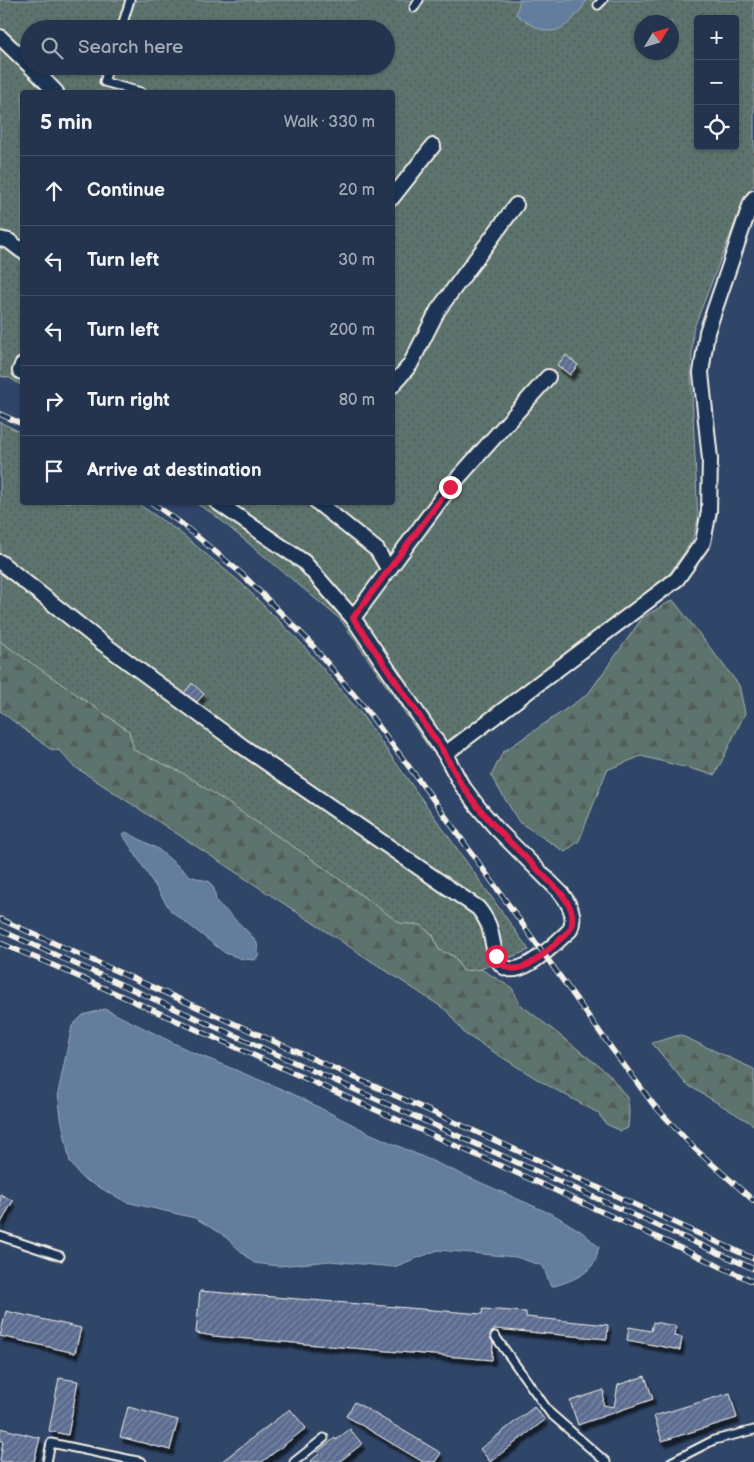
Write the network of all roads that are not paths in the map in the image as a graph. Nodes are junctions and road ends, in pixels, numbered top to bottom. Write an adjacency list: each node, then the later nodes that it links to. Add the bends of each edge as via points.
1 (130, 0): 4 (lane)
2 (419, 0): 3 (lane)
3 (414, 8)
4 (124, 20)
5 (0, 37): 6 (street)
6 (20, 57)
7 (38, 75): 9 (street)
8 (106, 75): 10 (lane, via 104,82)
9 (54, 90)
10 (134, 90)
11 (433, 146): 12 (street)
12 (395, 194)
13 (754, 198): 24 (street, via 707,332 701,373 710,459 709,511 703,542 677,579)
14 (516, 205): 18 (street, via 438,310 410,364)
15 (0, 239): 16 (street)
16 (20, 250)
17 (548, 377): 22 (street, via 450,487)
18 (395, 382)
19 (221, 505): 23 (street, via 304,562)
20 (322, 505): 22 (street, via 377,550)
21 (0, 562): 24 (street, via 101,642 242,746 478,908 491,930 501,965 509,969 528,966 570,930 573,923 570,904 478,807)
22 (389, 570): 23 (street)
23 (353, 618): 24 (street)
24 (445, 754)
25 (0, 1236): 26 (lane)
26 (60, 1256)
27 (495, 1336): 33 (lane, via 550,1413)
28 (754, 1430): 34 (lane, via 714,1440)
29 (324, 1438): 32 (lane)
30 (47, 1462): 31 (lane, via 51,1443)
31 (142, 1462)
32 (294, 1462)
33 (606, 1462)
34 (671, 1462)

